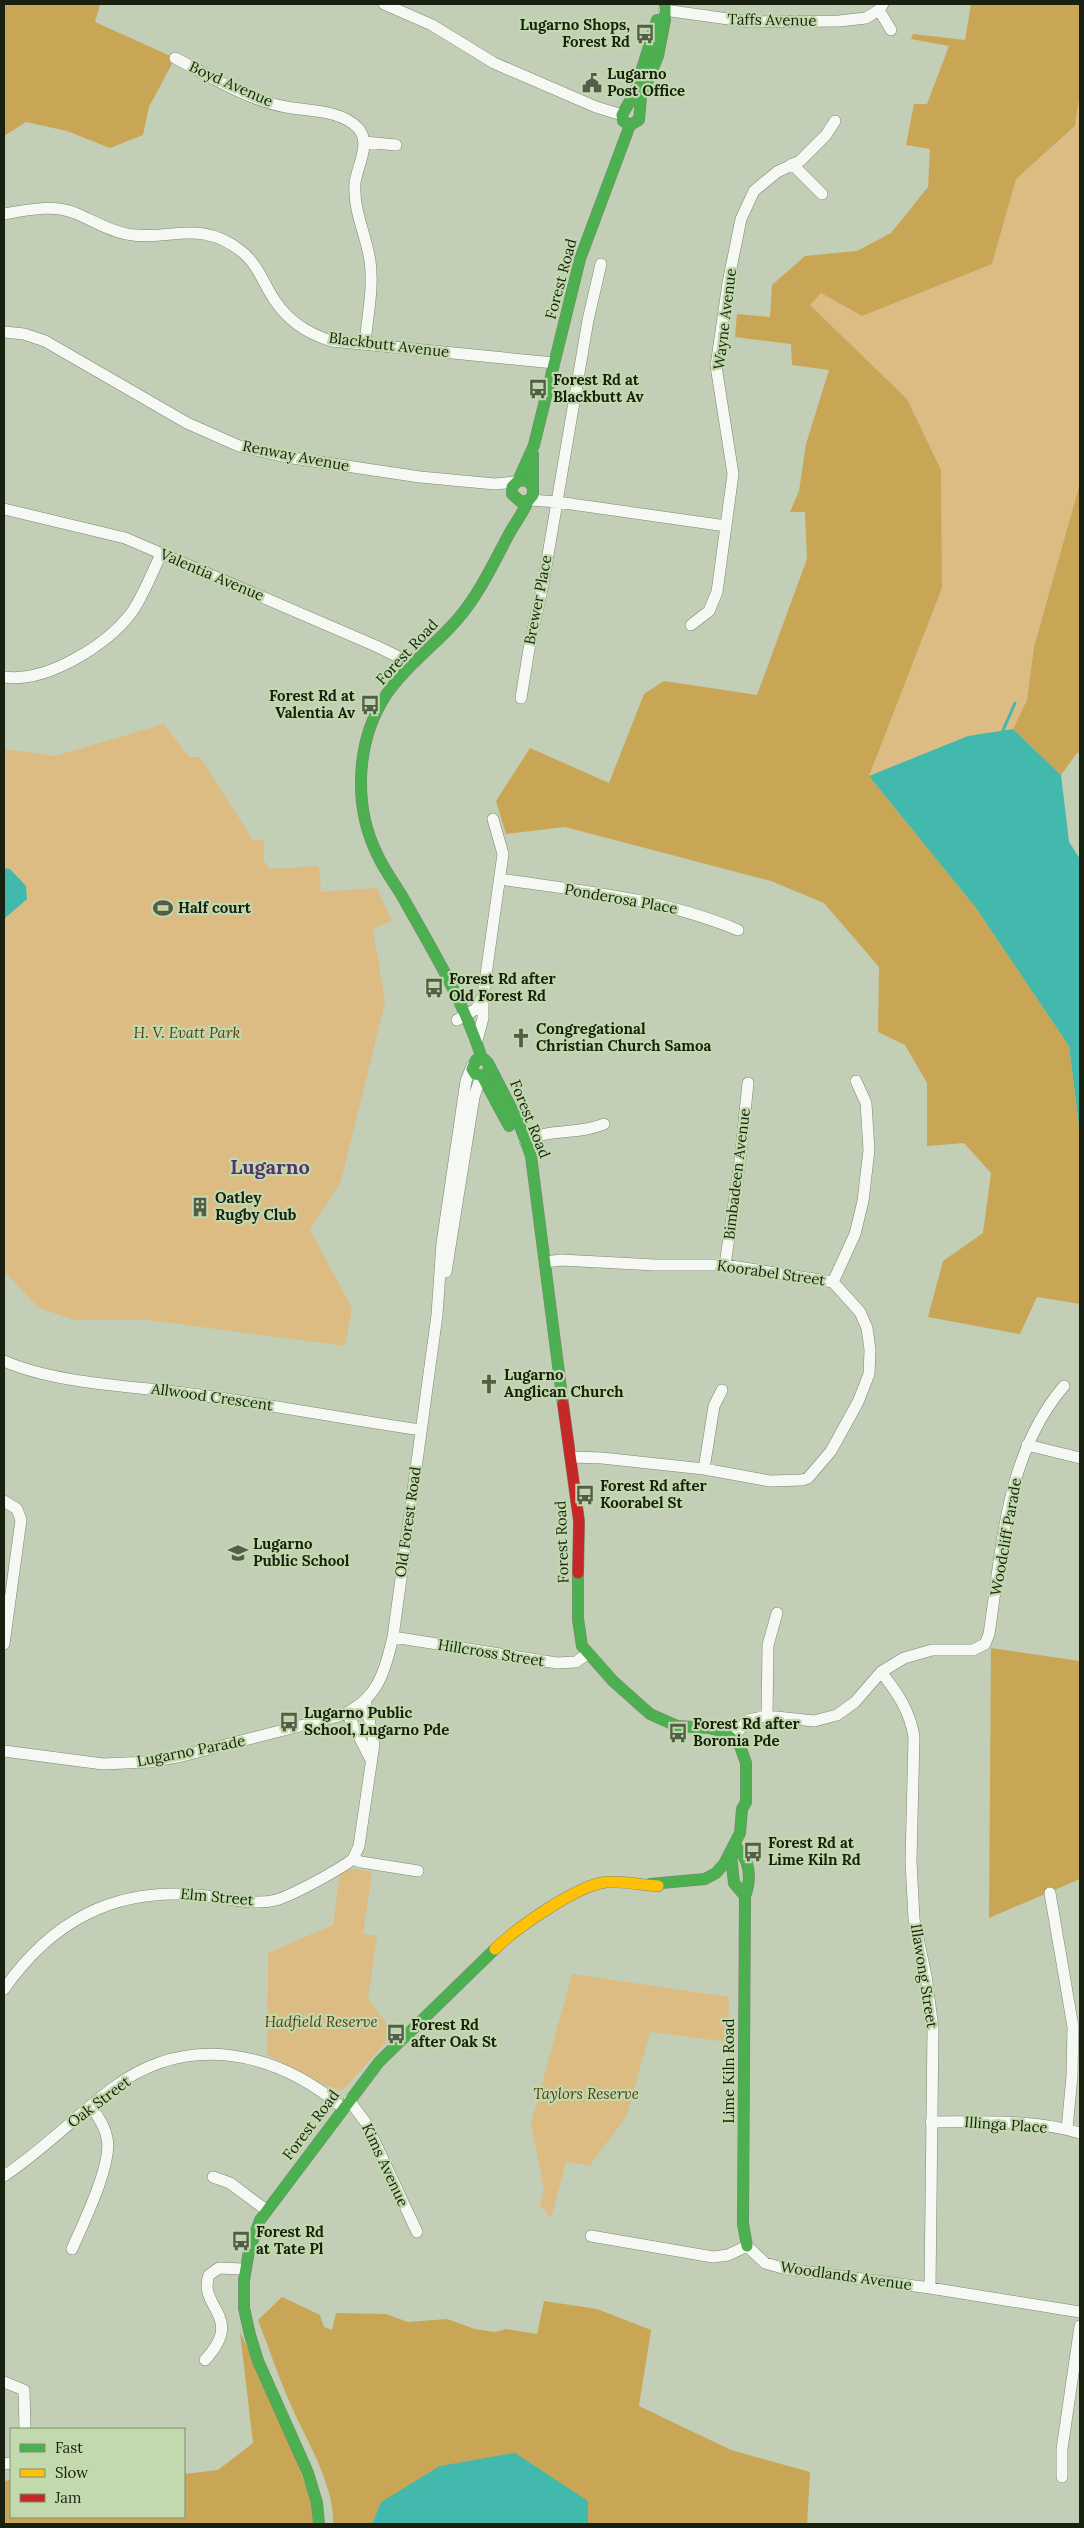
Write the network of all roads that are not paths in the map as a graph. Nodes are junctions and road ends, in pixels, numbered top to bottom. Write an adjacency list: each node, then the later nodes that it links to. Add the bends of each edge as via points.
1 (384, 4): 6 (street, via 432,25 494,63 596,107)
2 (664, 7): 3 (street, Taffs Avenue, via 756,23 866,18); 6 (street, via 655,24 635,92); 7 (street, via 660,47 642,93)
3 (881, 7): 4 (street, Taffs Avenue)
4 (891, 30)
5 (175, 58): 10 (street, Boyd Avenue, via 262,100 346,120 359,129)
6 (625, 112): 7 (street, via 636,110); 9 (street, via 625,123)
7 (640, 117): 9 (street)
8 (834, 121): 12 (street, Wayne Avenue, via 814,148)
9 (630, 125): 18 (street, Forest Road, via 580,259)
10 (364, 142): 11 (street); 17 (street, via 355,189 358,216 371,264)
11 (396, 145)
12 (792, 164): 13 (street); 26 (street, Wayne Avenue, via 754,191 741,219 728,283 716,366 733,474)
13 (822, 194)
14 (4, 214): 17 (street, Blackbutt Avenue, via 56,208 126,234 145,236 184,232 214,238 234,246 248,258 283,312 300,327 332,341)
15 (601, 264): 24 (street, via 588,320)
16 (4, 332): 21 (street, Renway Avenue, via 45,341 187,423 239,446 321,463)
17 (365, 344): 18 (street, Blackbutt Avenue)
18 (554, 363): 19 (street, Forest Road)
19 (534, 445): 20 (street, Forest Road); 22 (street, Forest Road)
20 (517, 482): 21 (street, Renway Avenue); 22 (street, via 527,480); 23 (street, via 512,487)
21 (495, 484): 23 (street, Renway Avenue)
22 (531, 494): 23 (street, via 520,502); 24 (street); 27 (street, Forest Road)
23 (513, 496): 27 (street, Forest Road)
24 (557, 502): 26 (street); 32 (street, Brewer Place)
25 (4, 509): 28 (street, Valentia Avenue, via 114,534)
26 (726, 526): 29 (street, Wayne Avenue, via 717,592 708,611)
27 (509, 534): 30 (street, Forest Road, via 474,599)
28 (161, 554): 30 (street, Valentia Avenue); 31 (street, via 132,611 82,655 53,669 17,678)
29 (691, 625)
30 (413, 664): 37 (street, Forest Road, via 387,694 367,734 360,766 360,794 365,820 394,887 397,904)
31 (4, 677)
32 (521, 698)
33 (493, 819): 34 (street, via 503,854)
34 (500, 879): 35 (street, Ponderosa Place, via 653,902 702,915); 36 (street)
35 (738, 930)
36 (483, 996): 37 (street, via 479,1006); 38 (street)
37 (461, 1017): 38 (street, Forest Road); 39 (street, Forest Road, via 464,1034)
38 (477, 1040): 39 (street, Forest Road)
39 (479, 1064): 40 (street, via 488,1073); 46 (street, Forest Road); 51 (street, Old Forest Road, via 467,1077 442,1243)
40 (482, 1076): 43 (street, Forest Road); 44 (street, Old Forest Road)
41 (856, 1081): 50 (street, via 866,1103 869,1150 855,1234)
42 (748, 1083): 49 (street, Bimbadeen Avenue)
43 (493, 1096): 44 (street, via 482,1097); 47 (street, Forest Road)
44 (473, 1103): 51 (street, Old Forest Road, via 452,1244)
45 (604, 1124): 46 (street, via 585,1131 542,1134)
46 (525, 1141): 47 (street, Forest Road, via 534,1168)
47 (534, 1187): 48 (street, Forest Road)
48 (545, 1262): 49 (street, Koorabel Street); 57 (street, Forest Road)
49 (725, 1264): 50 (street, Koorabel Street)
50 (833, 1282): 59 (street, Koorabel Street, via 860,1312 867,1328 869,1374 858,1402 824,1461 802,1480 770,1481)
51 (437, 1316): 55 (street, Old Forest Road)
52 (4, 1361): 55 (street, Allwood Crescent, via 58,1377 268,1404)
53 (1064, 1386): 56 (street, Woodcliff Parade, via 1044,1411)
54 (722, 1390): 59 (street, via 714,1406)
55 (421, 1430): 62 (street, Old Forest Road)
56 (1027, 1445): 58 (street); 65 (street, Woodcliff Parade, via 1011,1494 988,1640 973,1650 948,1649 914,1654)
57 (571, 1457): 59 (street, Koorabel Street); 64 (street, Forest Road, via 580,1530 578,1628)
58 (1080, 1458)
59 (704, 1469)
60 (4, 1501): 63 (street, via 20,1506 21,1520)
61 (777, 1613): 68 (street, via 768,1645)
62 (392, 1637): 64 (street, Hillcross Street, via 562,1664 576,1662); 66 (street, Old Forest Road, via 382,1676)
63 (4, 1638)
64 (587, 1654): 69 (street, Forest Road, via 656,1718 677,1726 720,1730)
65 (881, 1672): 68 (street, via 855,1702 837,1715 814,1721); 82 (street, Illawong Street, via 901,1700 914,1737 911,1861 914,1919 933,2028)
66 (365, 1700): 67 (street, Old Forest Road); 71 (street, via 374,1744)
67 (346, 1713): 70 (street, Lugarno Parade, via 149,1762 103,1764); 71 (street)
68 (767, 1716): 69 (street, via 748,1720)
69 (733, 1737): 72 (street, Forest Road, via 745,1757 746,1802 750,1809 750,1819)
70 (4, 1751)
71 (371, 1760): 73 (street, via 359,1846)
72 (736, 1851): 74 (street, Forest Road); 76 (street, Forest Road, via 720,1870 705,1879); 78 (street, Lime Kiln Road, via 748,1873 749,1888)
73 (353, 1859): 75 (street); 79 (street, Elm Street, via 277,1900 172,1893 114,1902 77,1918 56,1932 28,1958)
74 (732, 1870): 76 (street, Forest Road, via 707,1888 668,1889); 78 (street, via 735,1887)
75 (418, 1871)
76 (650, 1884): 80 (street, Forest Road, via 608,1882 591,1885 513,1931 385,2055)
77 (1050, 1893): 83 (street, via 1073,2028)
78 (745, 1896): 90 (street, Lime Kiln Road, via 743,2224)
79 (4, 1989)
80 (346, 2104): 81 (street, Oak Street, via 280,2067 242,2056 214,2054 179,2058 144,2070); 87 (street, Forest Road); 88 (street, Kims Avenue, via 366,2123)
81 (91, 2107): 85 (street, Oak Street); 91 (street, via 104,2127 109,2148)
82 (932, 2122): 83 (street, Illinga Place, via 1002,2122); 93 (street, Illawong Street)
83 (1067, 2129): 84 (street, Illinga Place)
84 (1080, 2133)
85 (4, 2176)
86 (213, 2177): 87 (street, via 230,2183)
87 (266, 2210): 92 (street, Forest Road, via 251,2240)
88 (417, 2232)
89 (592, 2236): 90 (street, via 713,2257)
90 (747, 2246): 93 (street, Woodlands Avenue, via 760,2260 778,2268)
91 (72, 2249)
92 (243, 2270): 96 (street, via 219,2268 209,2275 208,2289 221,2319 222,2334 216,2348); 100 (street, Forest Road, via 242,2301 249,2334 308,2472)
93 (930, 2288): 94 (street, Woodlands Avenue)
94 (1080, 2312)
95 (1080, 2326): 99 (street, via 1062,2449)
96 (205, 2360)
97 (4, 2382): 98 (street, via 24,2390)
98 (25, 2428)
99 (1062, 2477)
100 (319, 2524)

